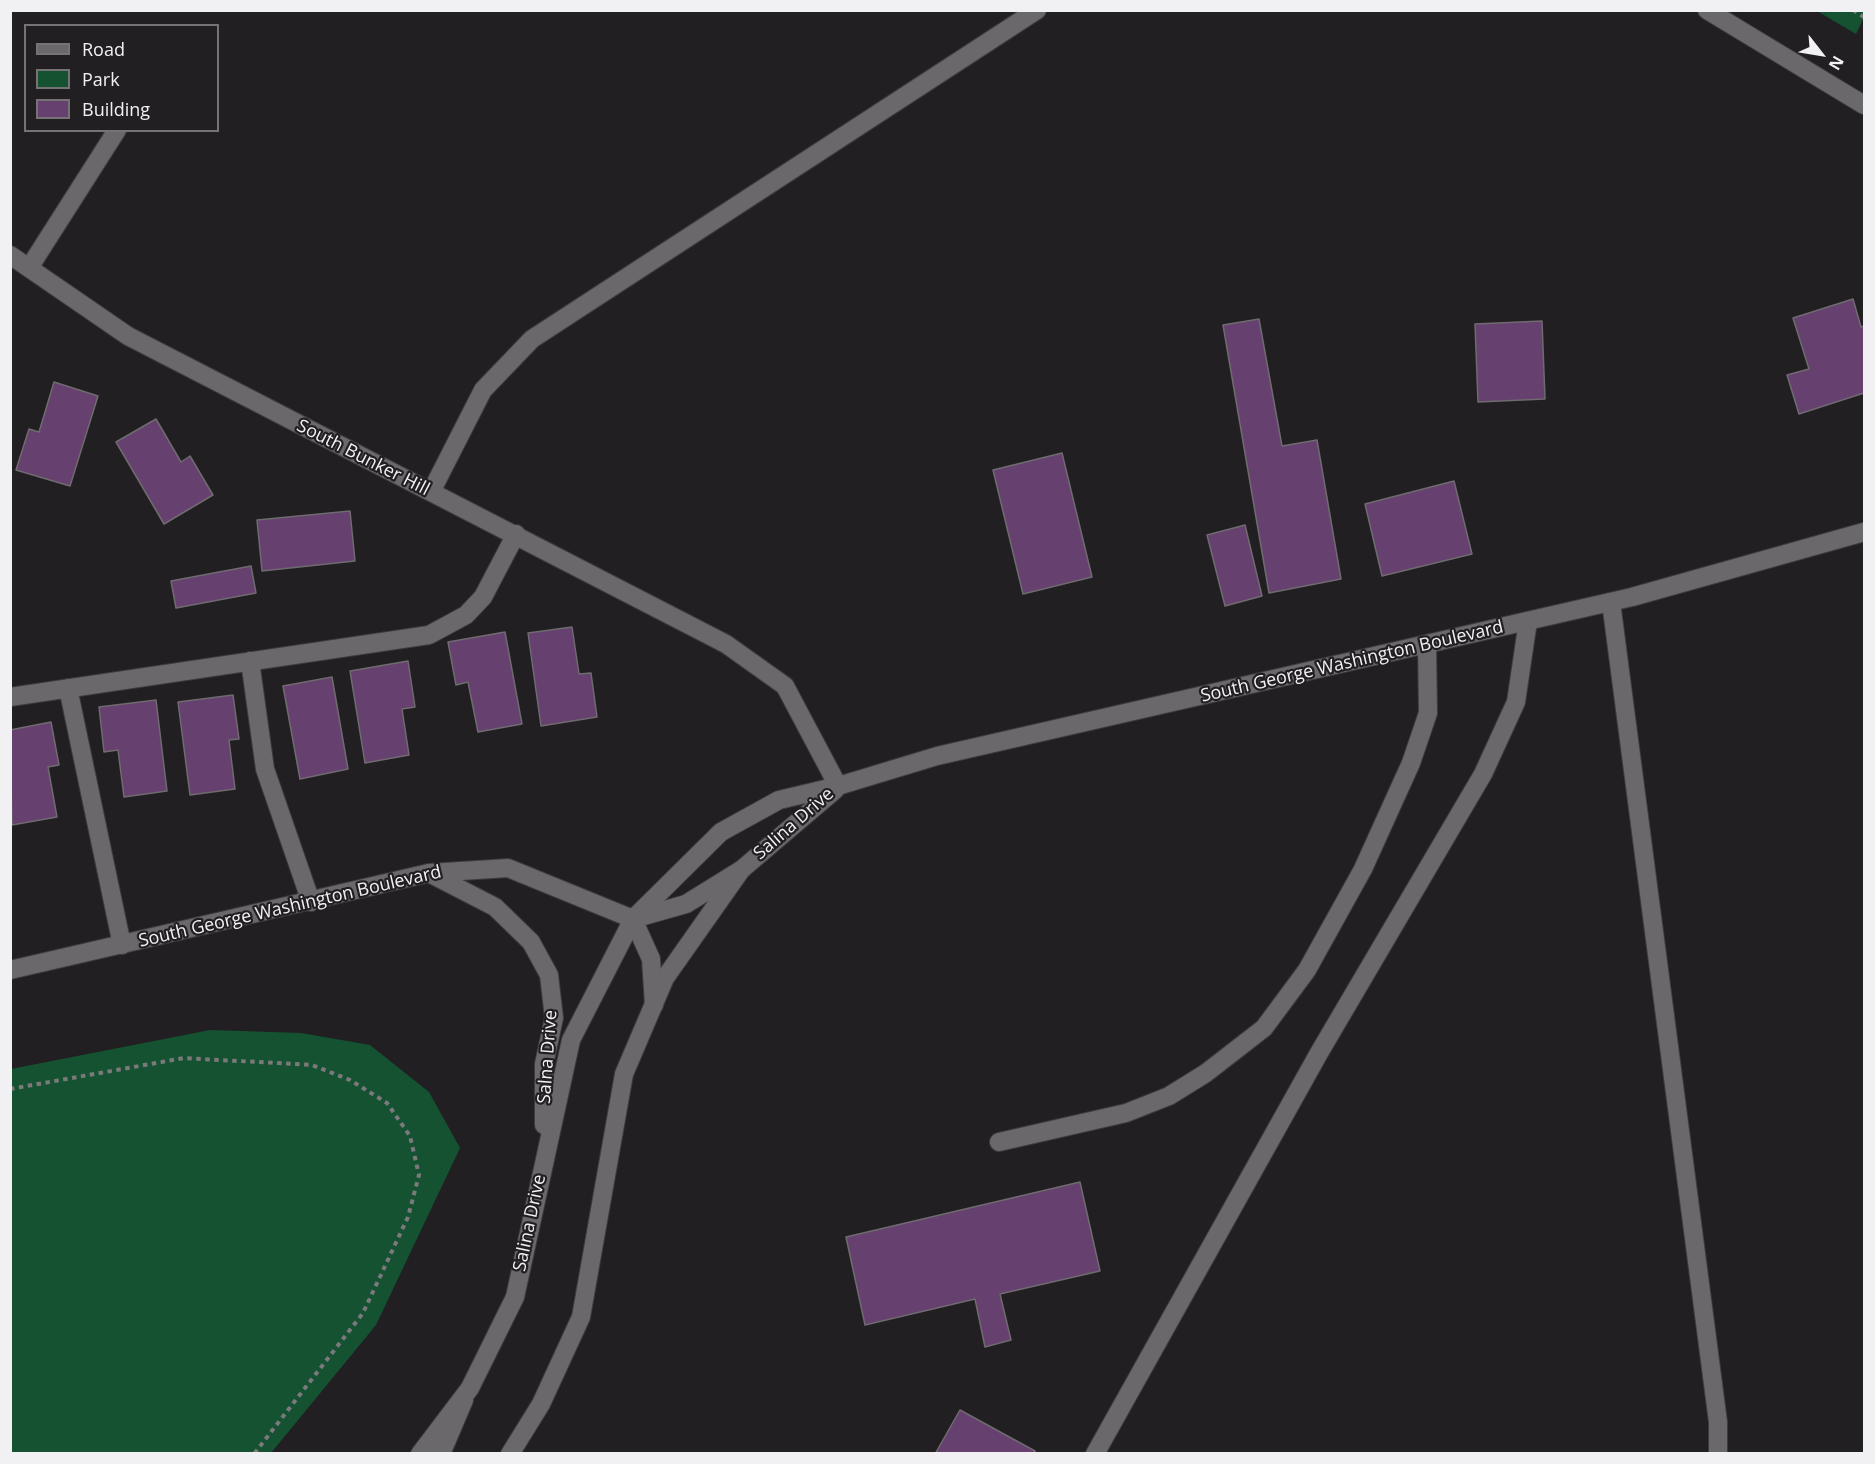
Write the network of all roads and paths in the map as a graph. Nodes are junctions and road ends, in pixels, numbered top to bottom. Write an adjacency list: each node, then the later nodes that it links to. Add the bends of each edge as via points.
1 (1037, 10): 9 (street, via 531,339 483,390)
2 (1707, 10): 5 (street)
3 (1853, 10): 4 (path)
4 (1864, 17)
5 (1864, 105)
6 (116, 132): 8 (street)
7 (10, 255): 8 (street, South Bunker Hill)
8 (29, 268): 9 (street, South Bunker Hill, via 128,336)
9 (431, 492): 11 (street, South Bunker Hill)
10 (1864, 532): 12 (street, South George Washington Boulevard)
11 (516, 534): 15 (street, via 483,597 466,615 429,635); 18 (street, South Bunker Hill, via 726,644 785,686)
12 (1611, 602): 13 (street, South George Washington Boulevard); 35 (street, via 1718,1422)
13 (1528, 621): 14 (street, South George Washington Boulevard); 34 (street, via 1516,702 1483,774 1319,1053)
14 (1427, 644): 18 (street, South George Washington Boulevard, via 937,756); 27 (street, via 1428,713 1411,763 1363,869 1312,960 1264,1028 1169,1096 1126,1113)
15 (250, 661): 16 (street); 21 (street, via 266,770)
16 (68, 688): 17 (street); 23 (street)
17 (10, 697)
18 (838, 786): 19 (street, Salina Drive); 22 (street, Salina Drive, via 779,800 721,832)
19 (741, 870): 22 (street, via 686,904); 25 (street, Salina Drive, via 665,978)
20 (429, 873): 21 (street, South George Washington Boulevard); 22 (street, South George Washington Boulevard, via 508,868); 28 (street, Salna Drive, via 495,907 531,942 549,975 554,1018 544,1064)
21 (311, 902): 23 (street, South George Washington Boulevard)
22 (633, 919): 25 (street, via 651,959); 28 (street, Salina Drive, via 571,1040)
23 (122, 945): 24 (street, South George Washington Boulevard)
24 (10, 970)
25 (654, 1005): 33 (street, Salina Drive, via 624,1074 581,1317 541,1404)
26 (10, 1089): 30 (path, via 184,1058 312,1065 350,1080 387,1103 410,1136 419,1175 408,1217 363,1313)
27 (999, 1142)
28 (544, 1157): 29 (street, Salina Drive, via 514,1297)
29 (470, 1388): 31 (street, Salina Drive); 32 (street)
30 (254, 1454)
31 (420, 1454)
32 (441, 1454)
33 (510, 1454)
34 (1095, 1454)
35 (1718, 1454)

